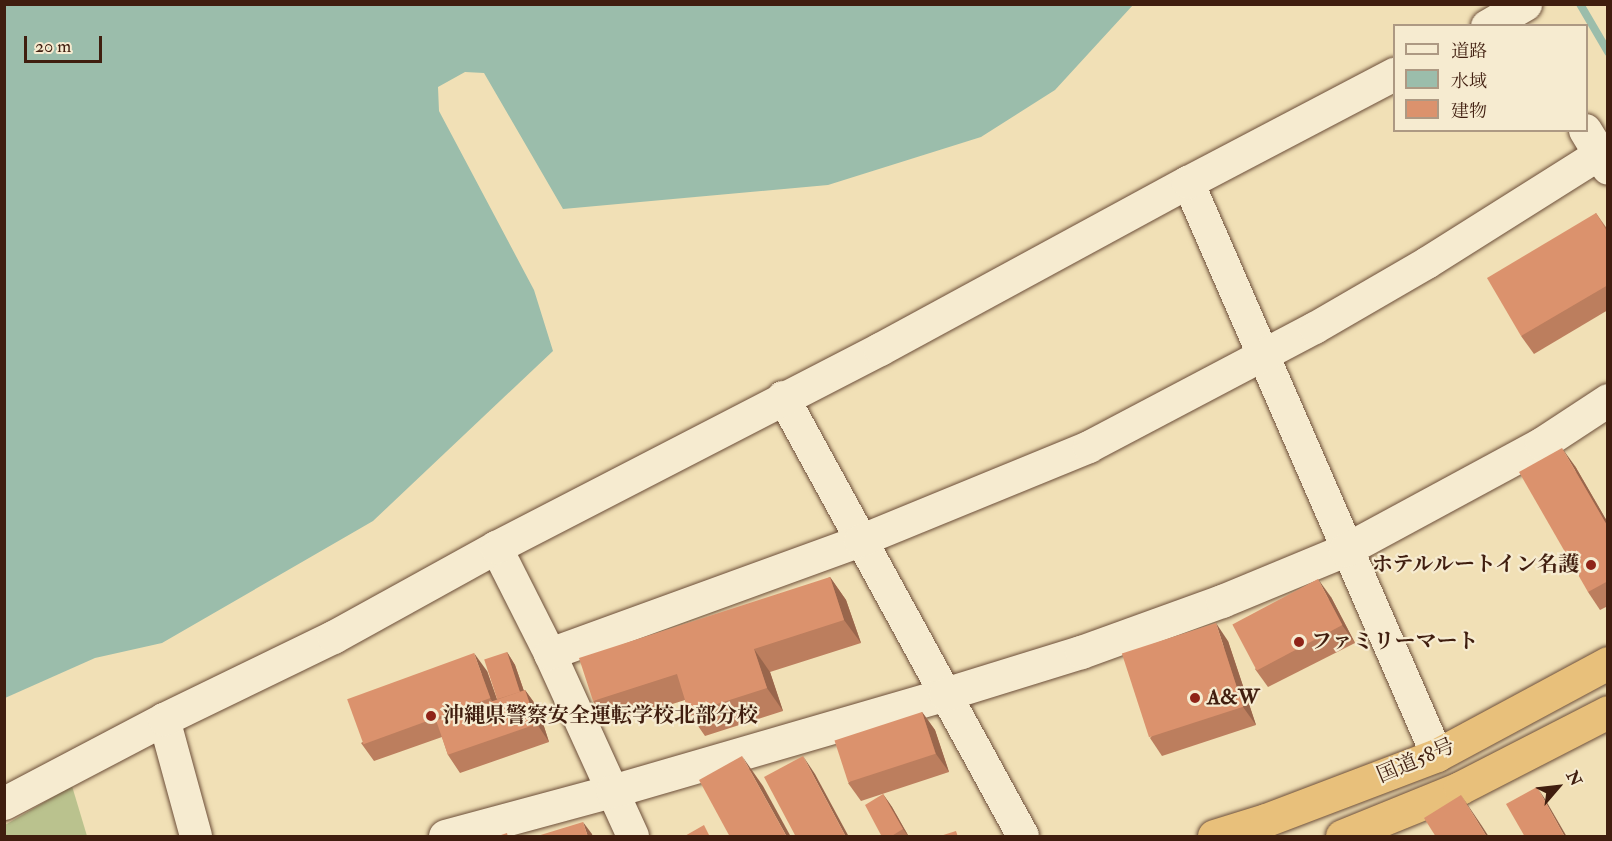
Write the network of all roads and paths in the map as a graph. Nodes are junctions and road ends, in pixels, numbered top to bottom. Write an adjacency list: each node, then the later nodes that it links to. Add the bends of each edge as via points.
1 (1393, 75): 3 (street)
2 (1597, 151): 4 (street, via 1427,263)
3 (1188, 182): 4 (street); 5 (street, via 880,350)
4 (1265, 357): 7 (street, via 1089,447); 9 (street)
5 (783, 397): 7 (street); 8 (street)
6 (1608, 400): 9 (street, via 1541,444)
7 (860, 541): 10 (street); 12 (street)
8 (496, 547): 10 (street); 14 (street, via 333,637)
9 (1346, 550): 12 (street, via 1081,652); 15 (street)
10 (550, 654): 17 (street)
11 (1608, 663): 15 (highway, 国道58号)
12 (945, 694): 17 (street); 22 (street)
13 (1608, 712): 16 (highway, 国道58号)
14 (164, 719): 18 (street); 19 (street)
15 (1437, 755): 23 (highway, 国道58号)
16 (1460, 788): 24 (highway, 国道58号); 25 (highway, via 1418,822)
17 (612, 791): 20 (street); 21 (street)
18 (4, 803)
19 (196, 837)
20 (445, 837)
21 (633, 837)
22 (1023, 837)
23 (1214, 837)
24 (1342, 837)
25 (1389, 837)

